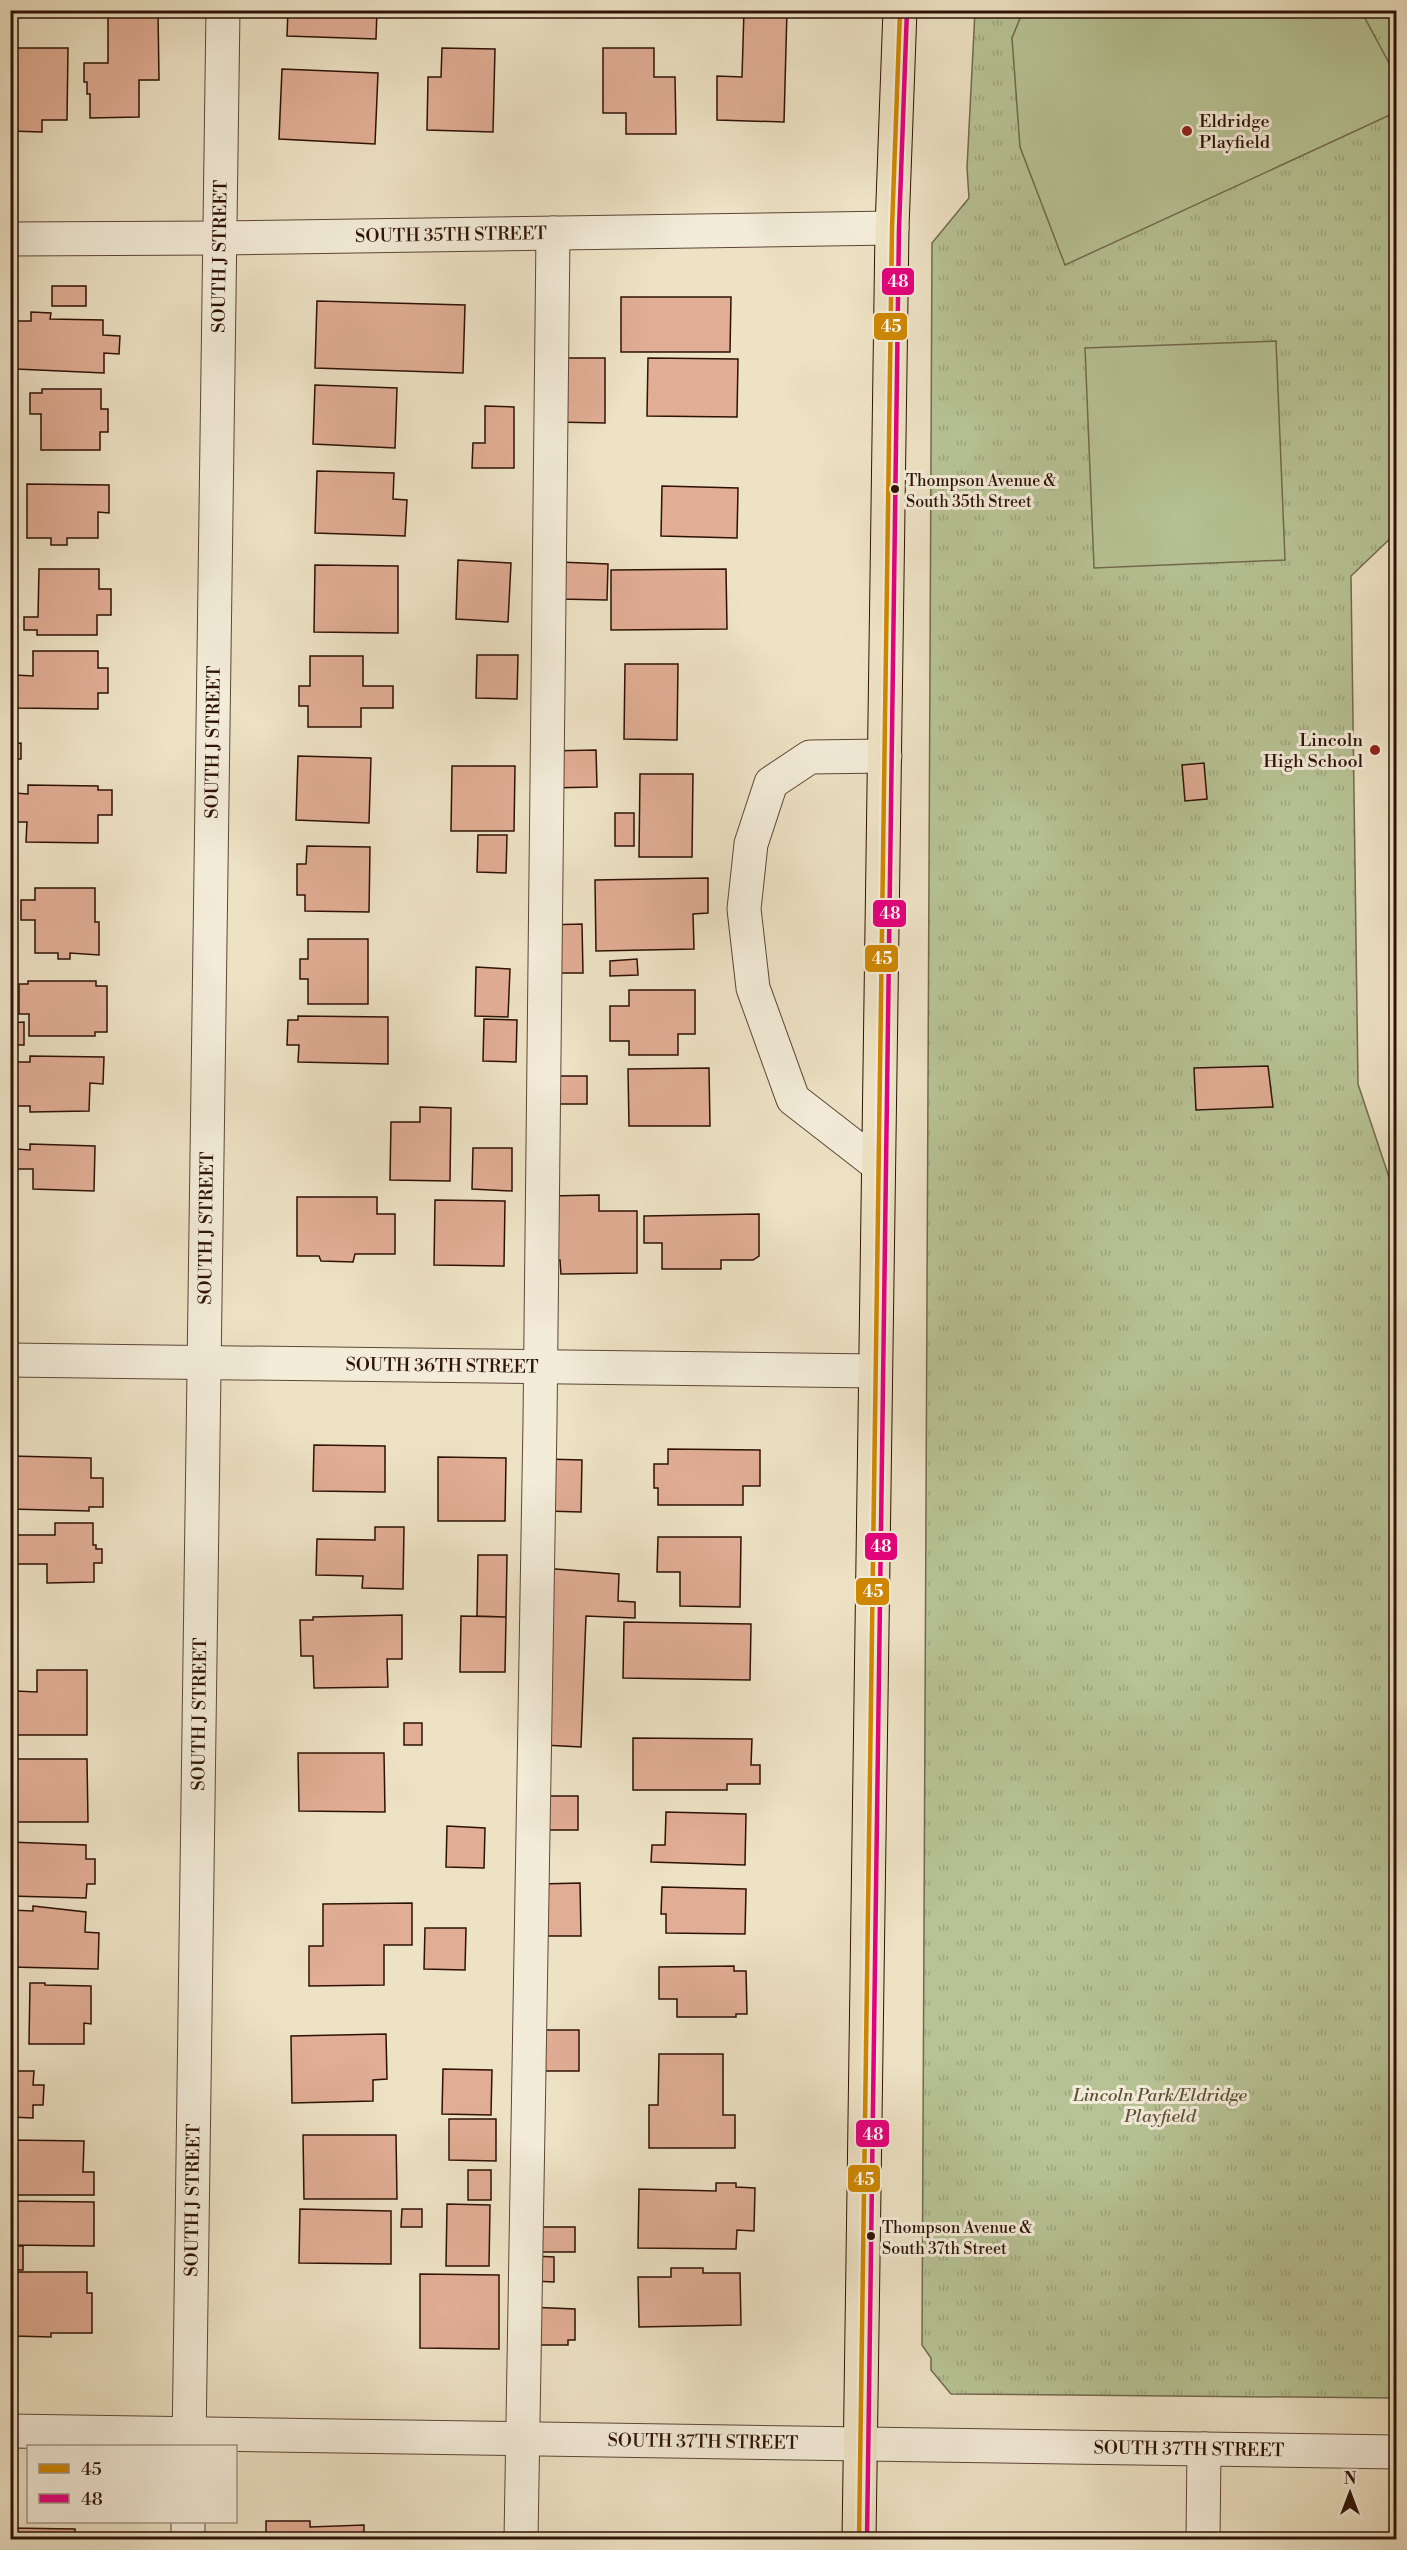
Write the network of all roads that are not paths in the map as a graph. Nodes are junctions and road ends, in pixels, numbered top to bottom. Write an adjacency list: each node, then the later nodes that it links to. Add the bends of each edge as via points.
1 (223, 10): 5 (street, SOUTH J STREET)
2 (900, 10): 3 (main road)
3 (892, 228): 4 (street, SOUTH 35TH STREET); 7 (main road)
4 (553, 233): 5 (street, SOUTH 35TH STREET); 11 (street)
5 (219, 238): 6 (street, SOUTH 35TH STREET); 10 (street, SOUTH J STREET)
6 (10, 239)
7 (885, 756): 8 (main road); 8 (street, via 810,756 771,783 751,844 744,909 753,988 793,1099)
8 (878, 1166): 12 (main road)
9 (10, 1360): 10 (street, SOUTH 36TH STREET)
10 (205, 1362): 11 (street, SOUTH 36TH STREET); 15 (street, SOUTH J STREET)
11 (540, 1367): 12 (street, SOUTH 36TH STREET); 14 (street)
12 (875, 1371): 16 (main road)
13 (10, 2431): 15 (street, SOUTH 37TH STREET)
14 (522, 2439): 15 (street, SOUTH 37TH STREET); 16 (street, SOUTH 37TH STREET); 21 (street)
15 (189, 2440)
16 (861, 2444): 17 (street, SOUTH 37TH STREET); 22 (main road)
17 (1204, 2449): 18 (street, SOUTH 37TH STREET); 23 (street)
18 (1396, 2452)
19 (188, 2523): 20 (street)
20 (188, 2540)
21 (521, 2540)
22 (859, 2540)
23 (1203, 2540)

